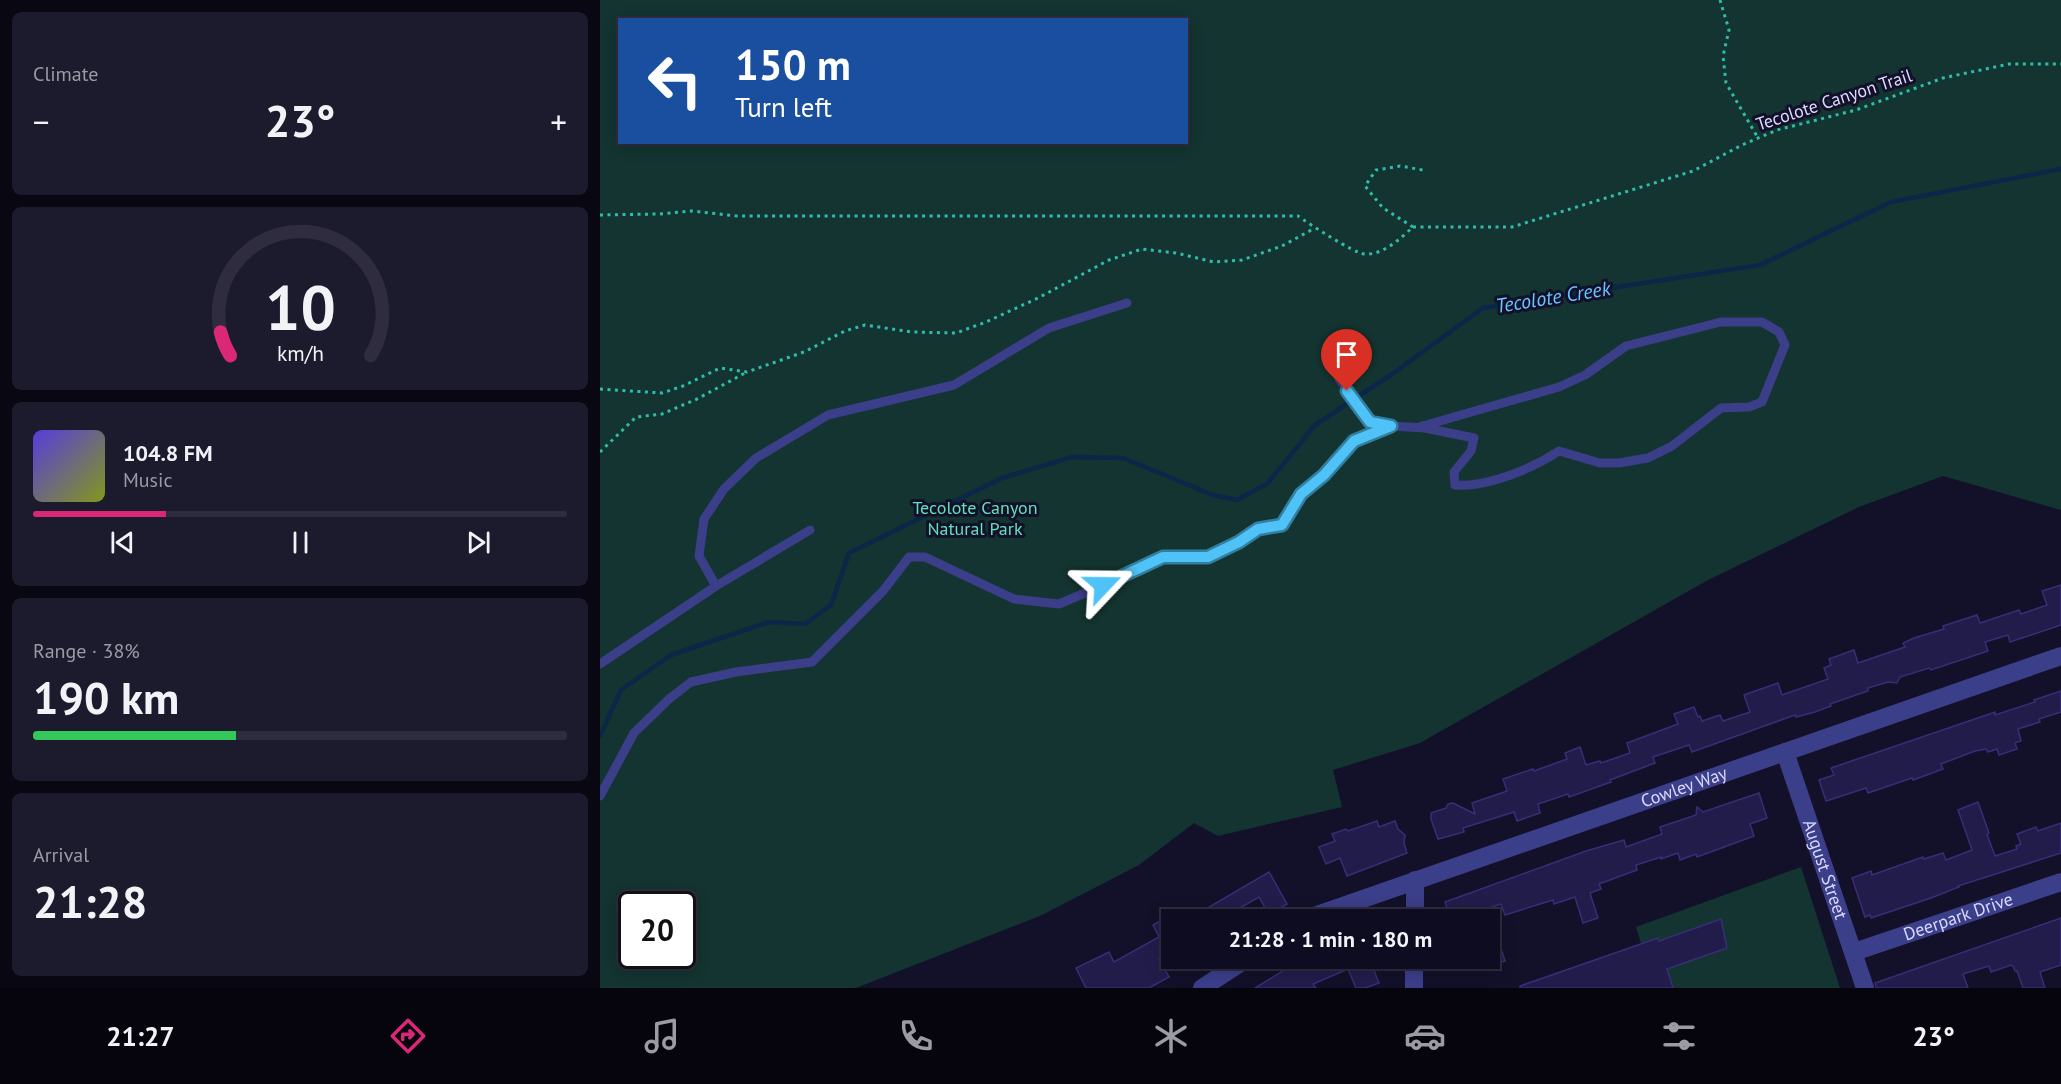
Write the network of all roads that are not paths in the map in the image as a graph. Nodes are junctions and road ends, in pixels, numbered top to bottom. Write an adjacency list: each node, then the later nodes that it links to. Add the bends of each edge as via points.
1 (1127, 303): 6 (lane, via 1048,328 954,385 828,415 756,458 724,489 704,519 699,556)
2 (1339, 379): 3 (lane, via 1370,422)
3 (1391, 426): 4 (lane); 10 (lane, via 1354,441 1301,494 1282,525 1258,529 1208,557 1163,557 1059,604 1014,599 925,557 909,557 884,591 812,662 691,682 669,699 634,733)
4 (1419, 427): 4 (lane, via 1474,438 1470,451 1454,472 1455,485 1494,480 1539,464 1559,451 1600,463 1648,459 1672,446 1721,408 1749,407 1762,402 1785,345 1779,332 1762,322 1721,322 1626,346 1586,375 1559,387)
5 (810, 530): 6 (lane)
6 (716, 586): 8 (lane)
7 (2061, 656): 9 (street, Cowley Way)
8 (600, 664)
9 (1785, 752): 11 (street, Cowley Way); 15 (street, August Street)
10 (600, 796)
11 (1414, 880): 13 (street, Cowley Way); 14 (street)
12 (2061, 882): 15 (street, Deerpark Drive)
13 (1331, 909)
14 (1415, 909)
15 (1854, 952): 20 (street, August Street)
16 (1231, 969): 18 (street)
17 (1414, 969): 19 (street)
18 (1202, 988)
19 (1414, 988)
20 (1865, 988)

